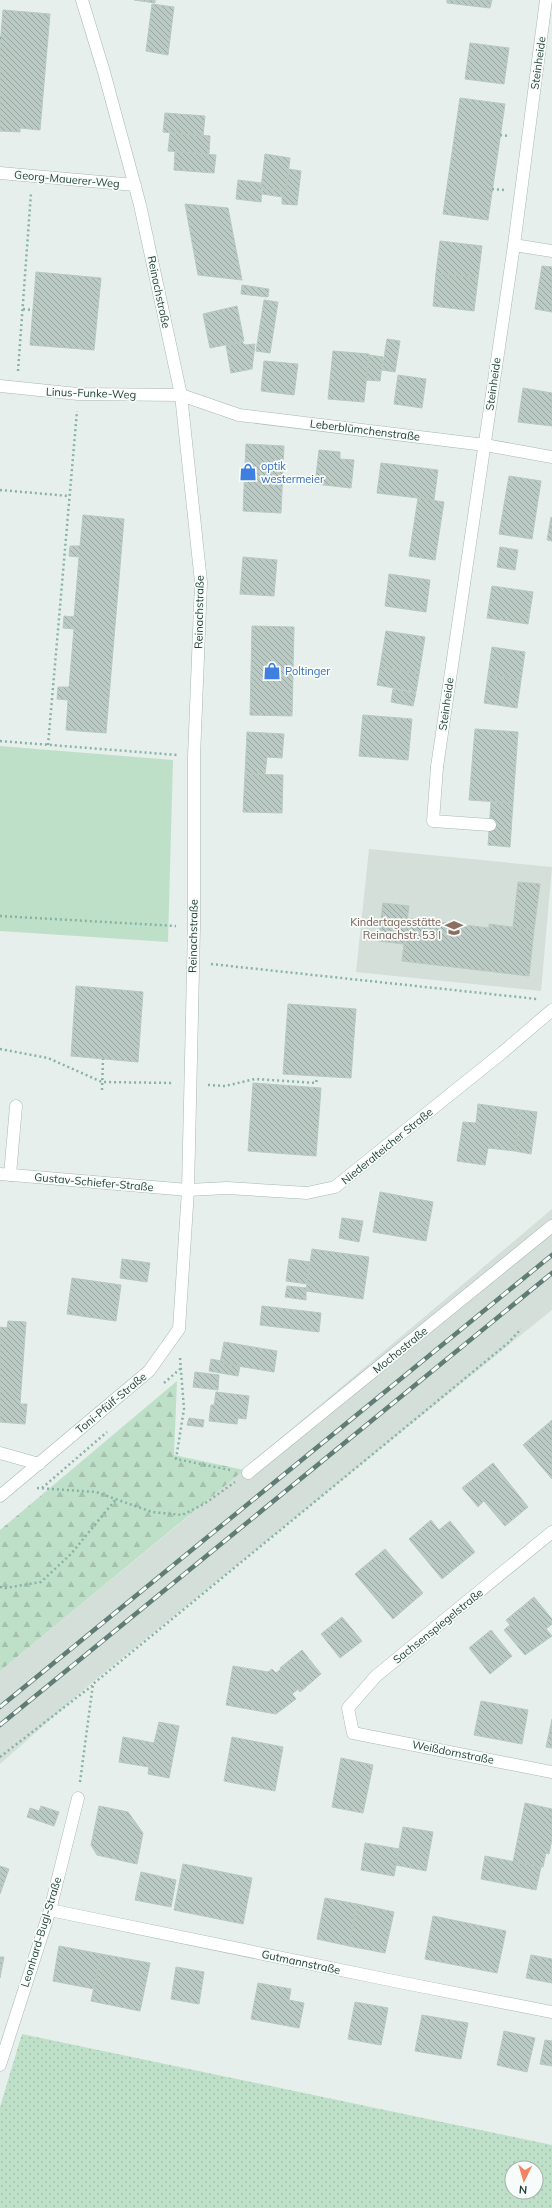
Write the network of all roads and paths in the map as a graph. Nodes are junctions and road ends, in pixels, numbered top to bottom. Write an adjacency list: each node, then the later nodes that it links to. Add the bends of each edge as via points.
1 (82, 0): 5 (street, Reinachstraße)
2 (546, 0): 6 (street, Steinheide)
3 (0, 173): 4 (street, Georg-Mauerer-Weg)
4 (32, 176): 5 (street, Georg-Mauerer-Weg); 8 (path)
5 (135, 185): 13 (street, Reinachstraße)
6 (514, 245): 7 (street); 14 (street, Steinheide)
7 (552, 251)
8 (23, 309): 9 (path); 11 (path)
9 (33, 310)
10 (0, 386): 11 (street, Linus-Funke-Weg)
11 (17, 388): 12 (street, Linus-Funke-Weg)
12 (78, 394): 13 (street, Linus-Funke-Weg); 17 (path)
13 (181, 395): 14 (street, Leberblümchenstraße, via 239,415); 20 (street, Reinachstraße, via 201,582)
14 (485, 445): 15 (street, Leberblümchenstraße); 21 (street, Steinheide, via 437,766 433,821)
15 (552, 457)
16 (0, 490): 17 (path)
17 (69, 496): 19 (path)
18 (0, 741): 19 (path)
19 (48, 745): 20 (path)
20 (194, 757): 23 (street, Reinachstraße)
21 (490, 825)
22 (0, 916): 23 (path)
23 (194, 927): 24 (street, Reinachstraße)
24 (193, 962): 25 (path); 31 (street, Reinachstraße)
25 (538, 999)
26 (552, 1010): 35 (street, Niederalteicher Straße, via 335,1187 307,1193 227,1188)
27 (0, 1050): 30 (path, via 48,1058)
28 (103, 1059): 30 (path)
29 (317, 1078): 31 (path, via 316,1083 254,1079 225,1086)
30 (102, 1082): 31 (path); 32 (path)
31 (192, 1084): 35 (street, Reinachstraße)
32 (102, 1090)
33 (16, 1106): 34 (street)
34 (5, 1175): 35 (street, Gustav-Schiefer-Straße)
35 (188, 1190): 37 (street)
36 (552, 1226): 41 (street, Mochostraße)
37 (179, 1329): 40 (street, Toni-Pfülf-Straße, via 149,1370); 41 (path, via 184,1409 176,1460)
38 (522, 1329): 46 (path)
39 (0, 1453): 40 (street)
40 (39, 1464): 42 (street, Toni-Pfülf-Straße)
41 (248, 1473): 43 (path, via 204,1504 182,1515 152,1512)
42 (6, 1490): 43 (path, via 42,1488 96,1492)
43 (116, 1499): 45 (path, via 71,1554 41,1582)
44 (552, 1532): 47 (street, Sachsenspiegelstraße, via 376,1676 348,1708)
45 (0, 1587)
46 (93, 1684): 48 (path); 50 (path)
47 (353, 1733): 49 (street, Weißdornstraße)
48 (0, 1757)
49 (552, 1772)
50 (78, 1798): 51 (street, Leonhard-Bugl-Straße)
51 (50, 1910): 52 (street, Gutmannstraße); 53 (street, Leonhard-Bugl-Straße)
52 (552, 2012)
53 (0, 2065)

